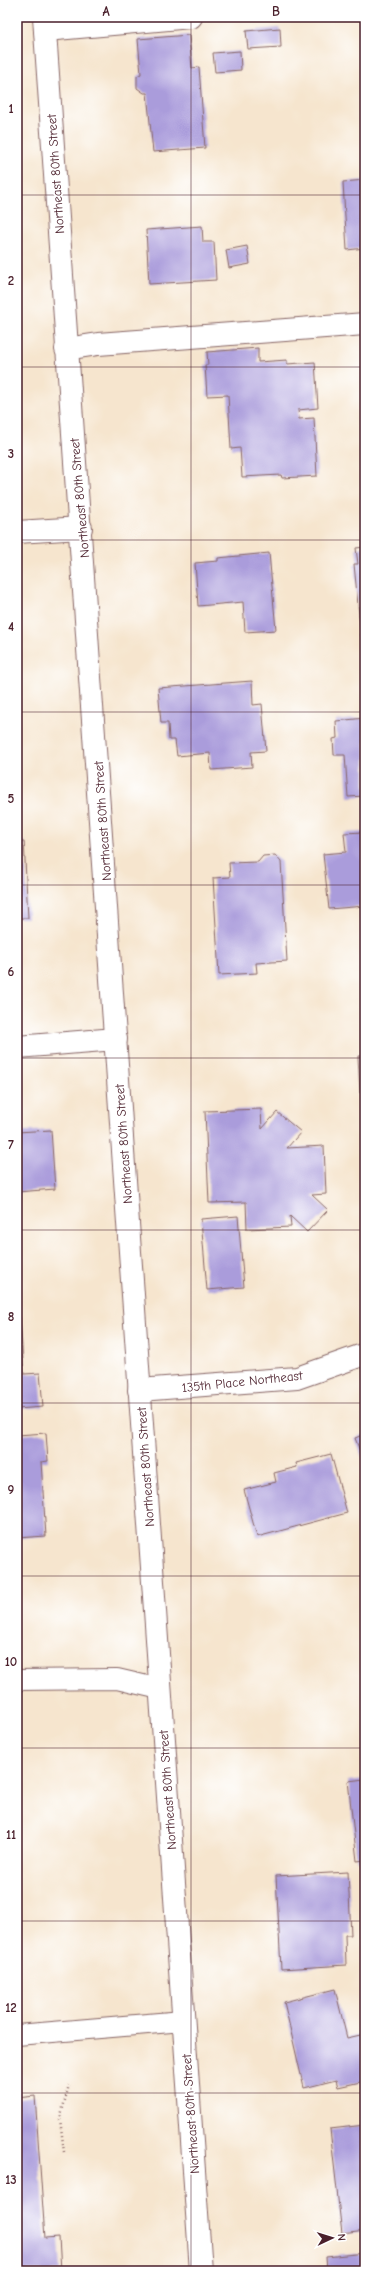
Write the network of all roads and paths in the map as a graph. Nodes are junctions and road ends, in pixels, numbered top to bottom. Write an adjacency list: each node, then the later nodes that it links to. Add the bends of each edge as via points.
1 (191, 17): 2 (street)
2 (45, 23): 4 (street, Northeast 80th Street)
3 (365, 324): 4 (street, via 98,344)
4 (66, 349): 5 (street, Northeast 80th Street)
5 (81, 528): 6 (street); 7 (street, Northeast 80th Street)
6 (17, 532)
7 (116, 1039): 8 (street); 10 (street, Northeast 80th Street)
8 (17, 1047)
9 (365, 1354): 10 (street, 135th Place Northeast, via 297,1378)
10 (139, 1390): 12 (street, Northeast 80th Street)
11 (17, 1680): 12 (lane, via 116,1679)
12 (160, 1689): 13 (street, Northeast 80th Street)
13 (183, 2020): 14 (lane); 17 (street, Northeast 80th Street)
14 (17, 2035)
15 (69, 2085): 16 (path, via 60,2118)
16 (64, 2152)
17 (201, 2271)

